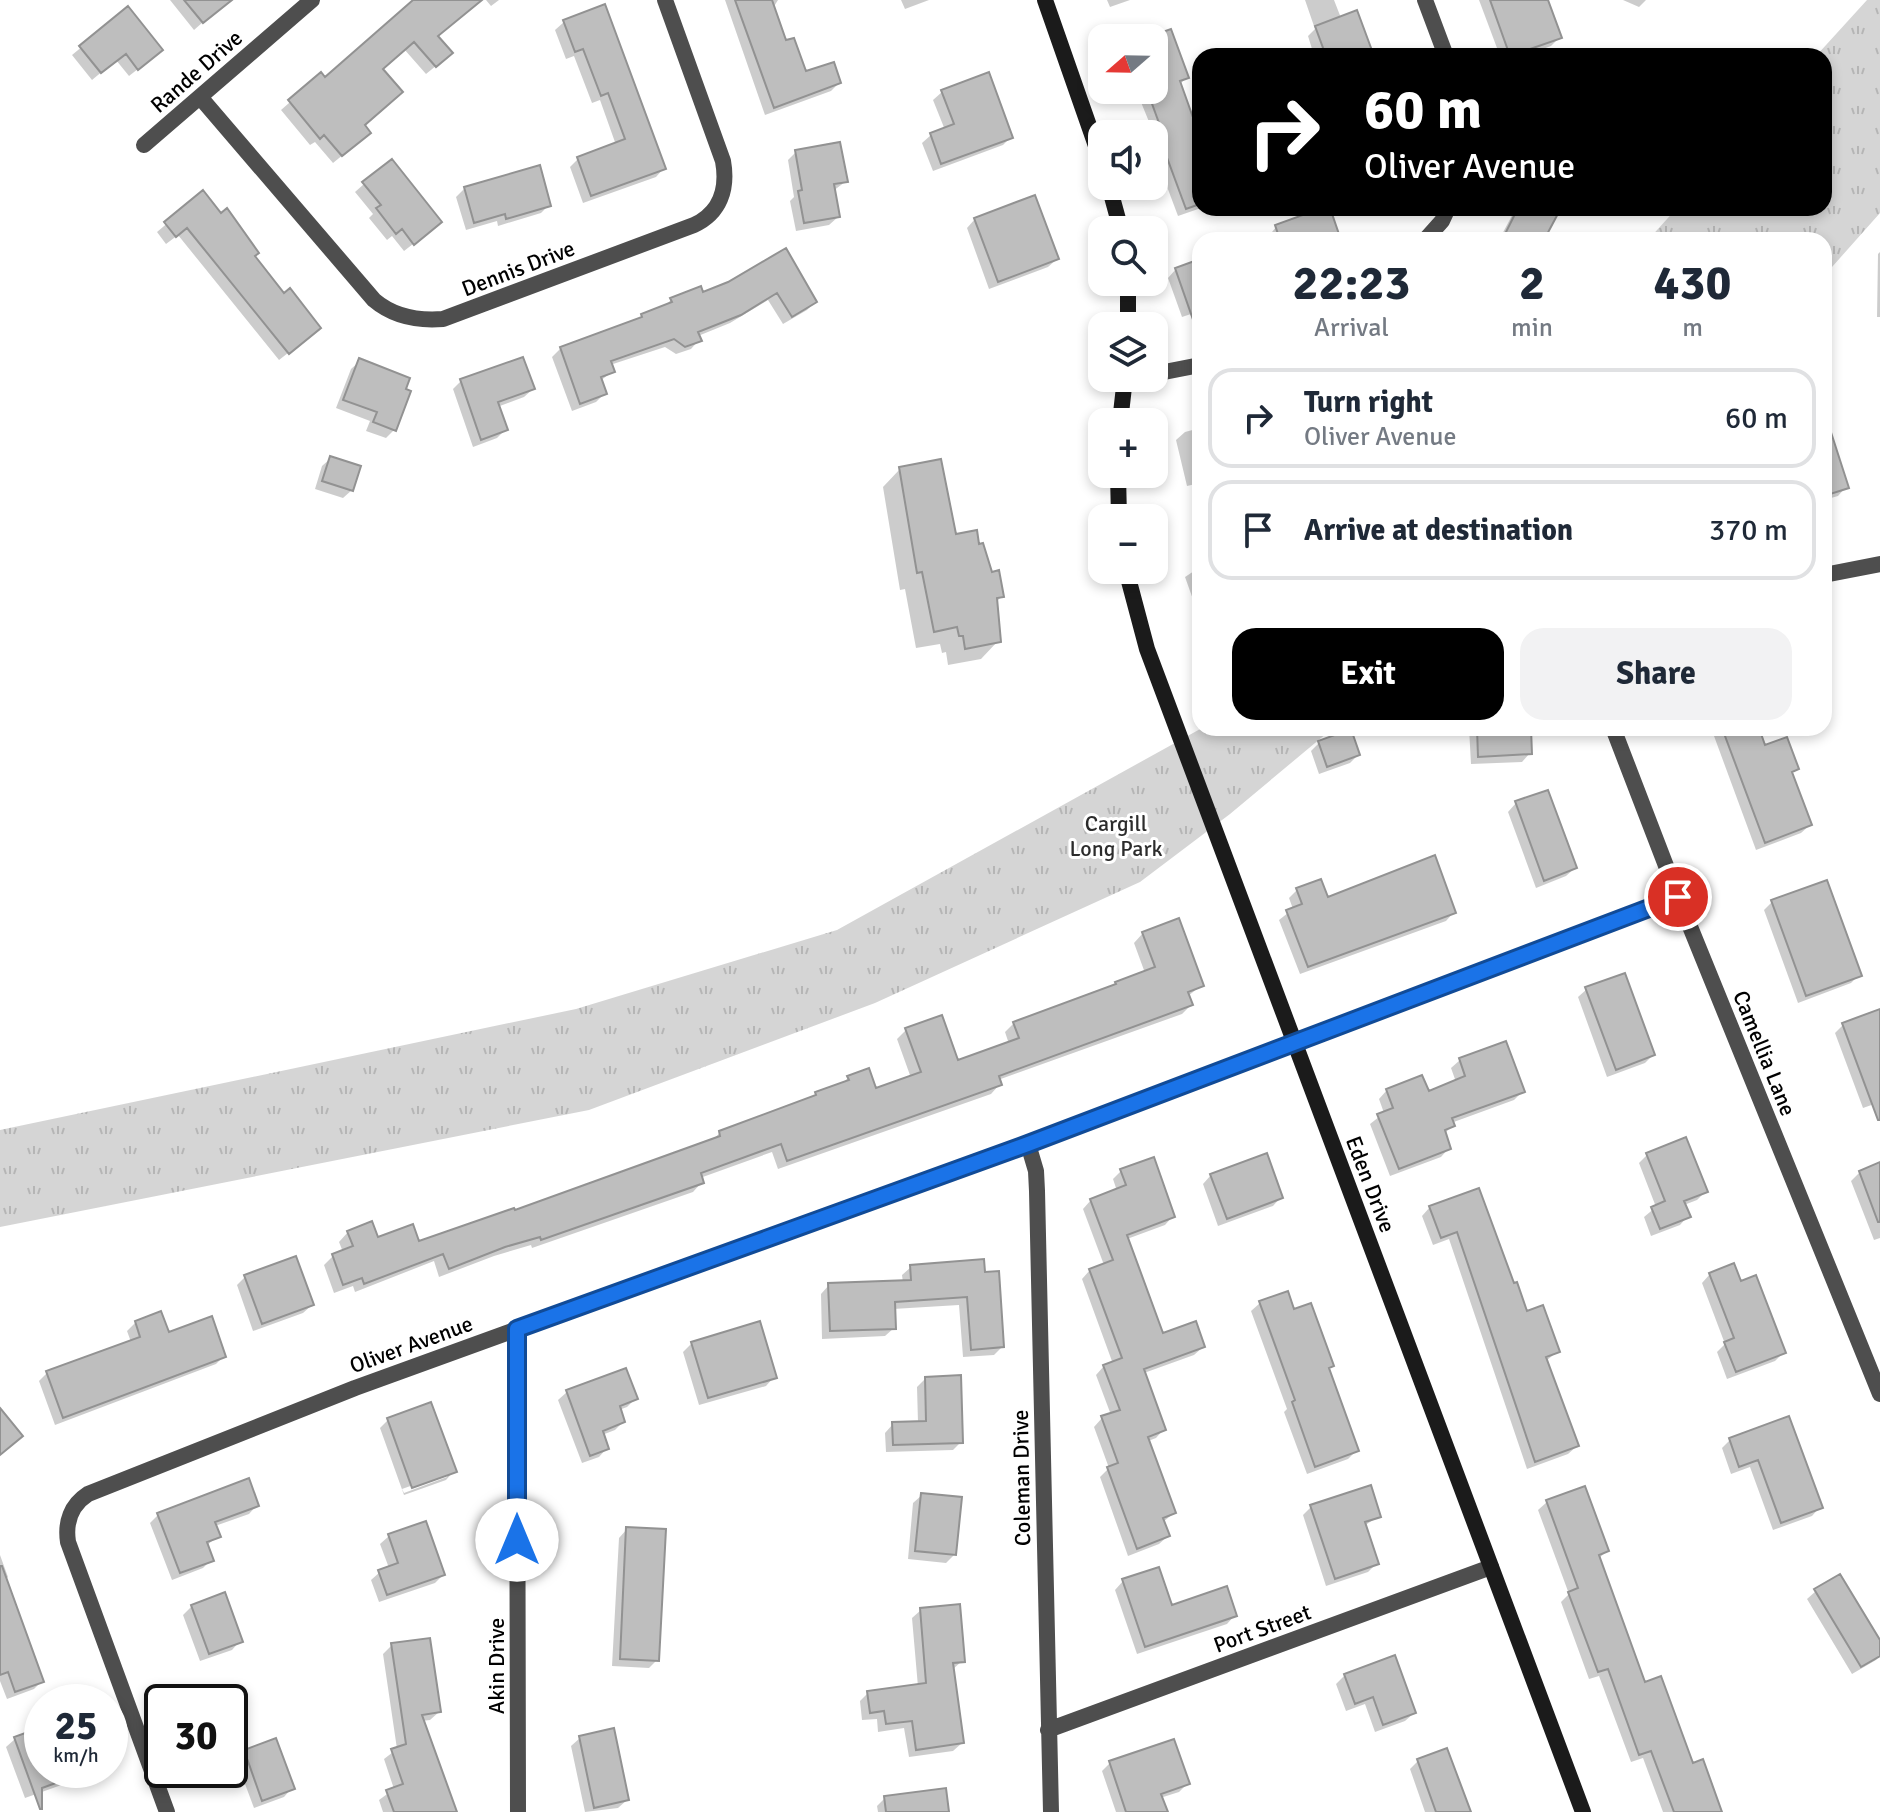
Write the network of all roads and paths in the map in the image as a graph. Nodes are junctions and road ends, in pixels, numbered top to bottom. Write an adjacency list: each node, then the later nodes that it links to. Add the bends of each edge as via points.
1 (312, 0): 6 (street, Rande Drive)
2 (665, 0): 6 (street, Dennis Drive, via 723,161 725,182 716,208 694,225 443,319 402,316 374,300)
3 (1045, 0): 7 (street)
4 (1425, 0): 5 (street)
5 (1443, 48)
6 (200, 97): 8 (street, Rande Drive)
7 (1088, 123)
8 (144, 145)
9 (1444, 216): 10 (street)
10 (1432, 232)
11 (1192, 367): 12 (street)
12 (1168, 371)
13 (1880, 564): 14 (street)
14 (1832, 573)
15 (1130, 584): 18 (street, Eden Drive, via 1147,649)
16 (1616, 736): 17 (street, Camellia Lane)
17 (1678, 897): 18 (street, Oliver Avenue); 21 (street, Camellia Lane)
18 (1296, 1044): 19 (street, Oliver Avenue); 22 (street, Eden Drive)
19 (1028, 1144): 20 (street, Oliver Avenue); 23 (street, Coleman Drive, via 1037,1191)
20 (517, 1329): 24 (street, Oliver Avenue, via 77,1502 67,1524 70,1547); 25 (street, Akin Drive)
21 (1880, 1394)
22 (1491, 1567): 23 (street, Port Street); 27 (street, Eden Drive)
23 (1048, 1730): 26 (street, Coleman Drive)
24 (167, 1812)
25 (518, 1812)
26 (1051, 1812)
27 (1583, 1812)

